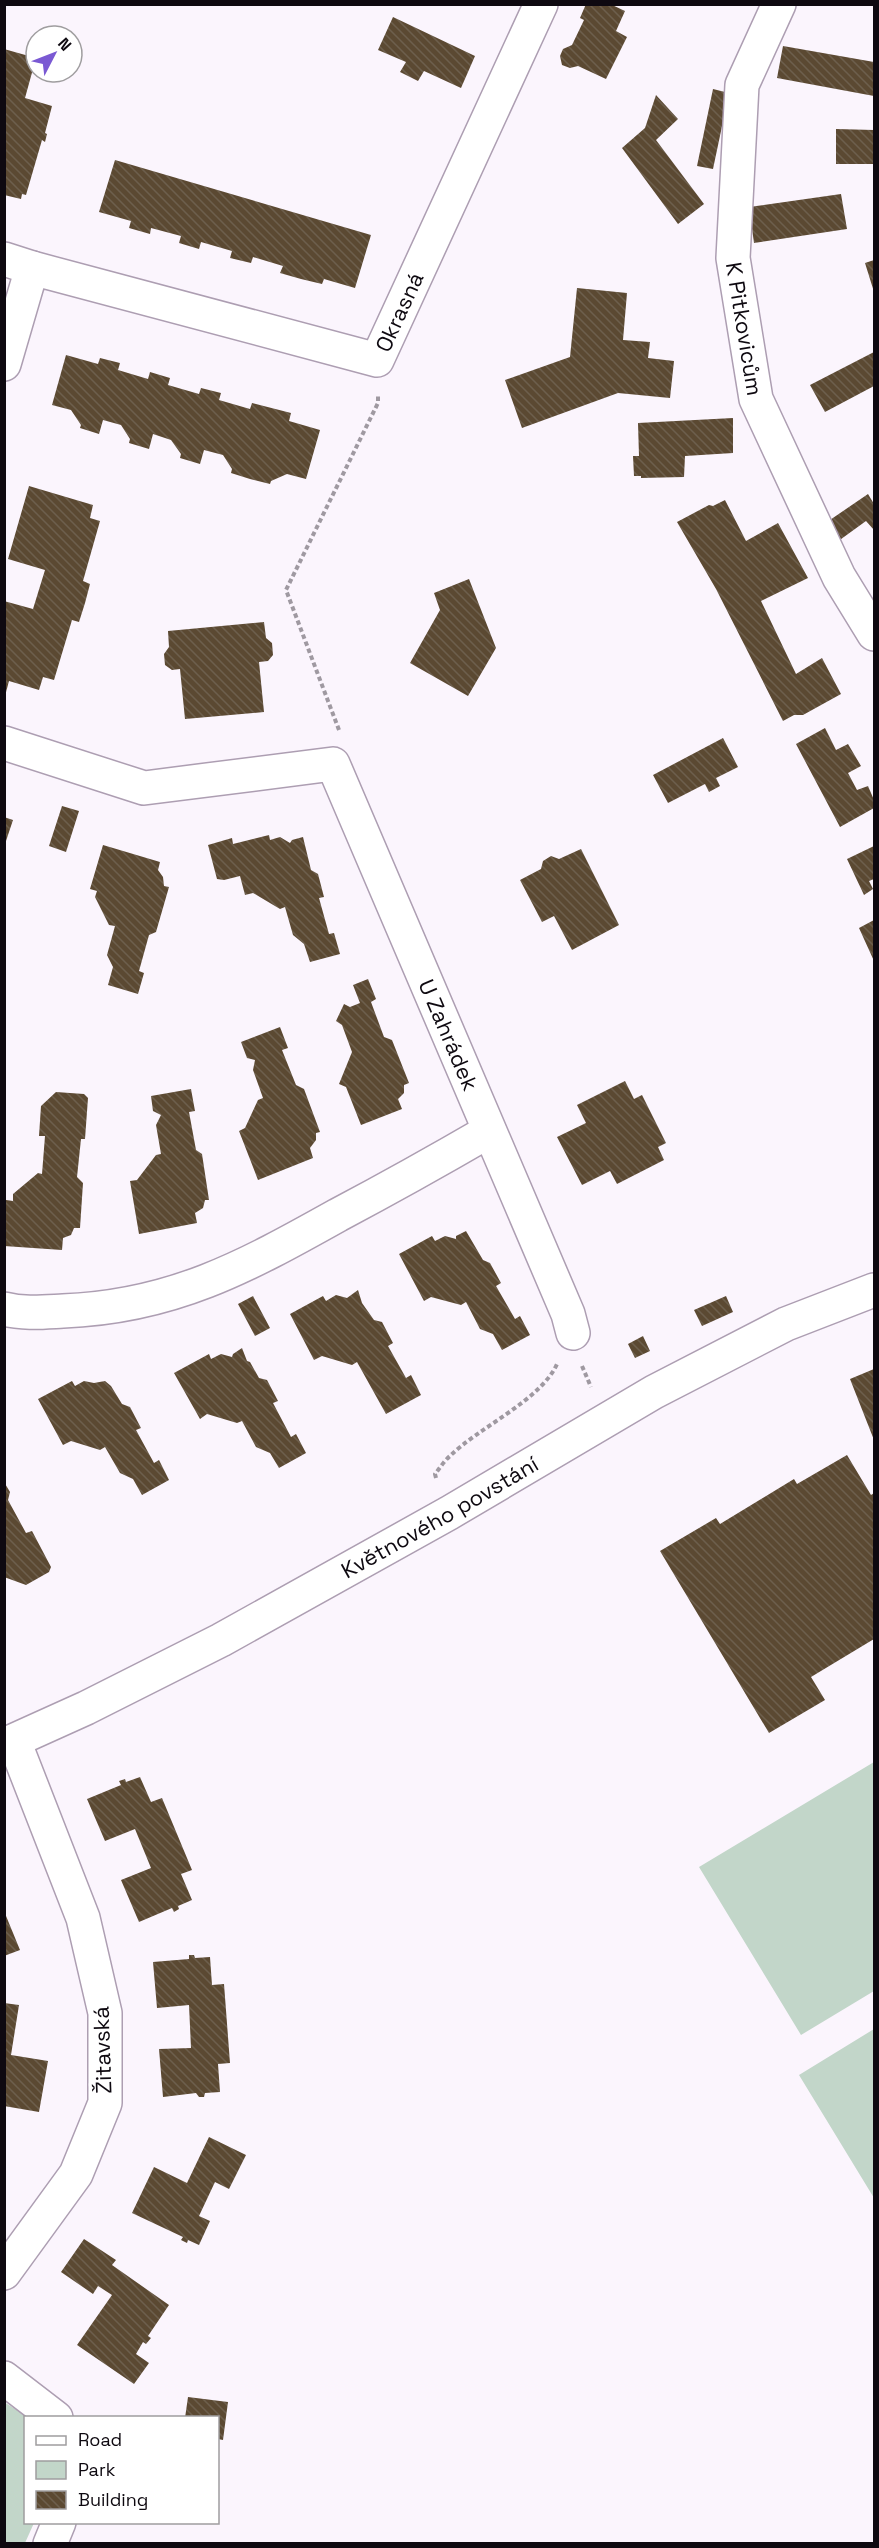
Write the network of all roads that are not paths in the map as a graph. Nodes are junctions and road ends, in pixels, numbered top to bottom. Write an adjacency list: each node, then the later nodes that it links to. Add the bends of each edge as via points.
1 (541, 4): 3 (street, Okrasná, via 377,360)
2 (780, 4): 5 (street, K Pitkovicům, via 742,86 733,258 756,399 839,577)
3 (18, 264): 4 (street, Okrasná)
4 (4, 364)
5 (874, 634)
6 (4, 743): 7 (street, U Zahrádek, via 144,788 333,764)
7 (489, 1131): 9 (street, via 255,1261 187,1290 93,1310 20,1313); 10 (street, U Zahrádek)
8 (874, 1290): 11 (street, Květnového povstání, via 786,1324 654,1392 449,1513 220,1640)
9 (4, 1309)
10 (571, 1323)
11 (9, 1743): 12 (street, Žitavská, via 83,1918 105,2013 105,2103 76,2174)
12 (4, 2274)
13 (4, 2378): 14 (street)
14 (53, 2416)
15 (59, 2524): 16 (street)
16 (50, 2544)

